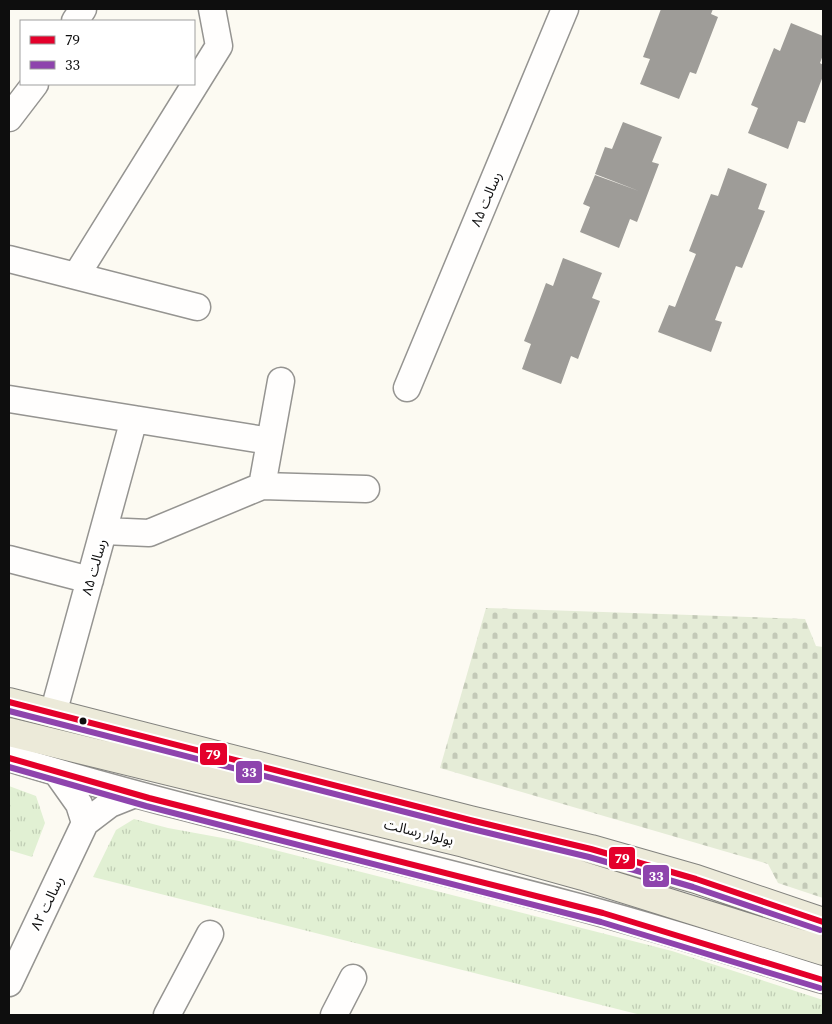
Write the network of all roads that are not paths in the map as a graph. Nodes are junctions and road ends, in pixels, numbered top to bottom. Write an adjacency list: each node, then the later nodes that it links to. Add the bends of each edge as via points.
1 (82, 9): 4 (street)
2 (212, 9): 8 (street, via 220,46)
3 (565, 9): 11 (street, رسالت ۸۵)
4 (76, 20)
5 (34, 85): 6 (street)
6 (9, 118)
7 (9, 259): 8 (street)
8 (76, 276): 9 (street)
9 (197, 307)
10 (281, 381): 14 (street)
11 (408, 388)
12 (9, 398): 13 (street)
13 (134, 419): 14 (street); 17 (street, رسالت ۸۵)
14 (270, 441): 15 (street)
15 (262, 486): 16 (street); 17 (street, via 149,533)
16 (366, 489)
17 (104, 531): 19 (street, رسالت ۸۵)
18 (9, 559): 19 (street)
19 (90, 580): 21 (street, رسالت ۸۵)
20 (9, 702): 21 (main road, بولوار رسالت)
21 (53, 714): 27 (main road, بولوار رسالت, via 591,849 696,879)
22 (9, 732): 29 (main road, بولوار رسالت, via 464,843 611,884)
23 (9, 758): 24 (street)
24 (57, 773): 25 (street); 26 (street, via 79,804)
25 (135, 794): 26 (street, via 110,804); 31 (street, via 571,905 681,935)
26 (85, 823): 32 (street, رسالت ۸۲)
27 (823, 922)
28 (210, 934): 33 (street)
29 (823, 951)
30 (353, 978): 34 (street)
31 (823, 980)
32 (9, 983)
33 (166, 1015)
34 (334, 1015)

